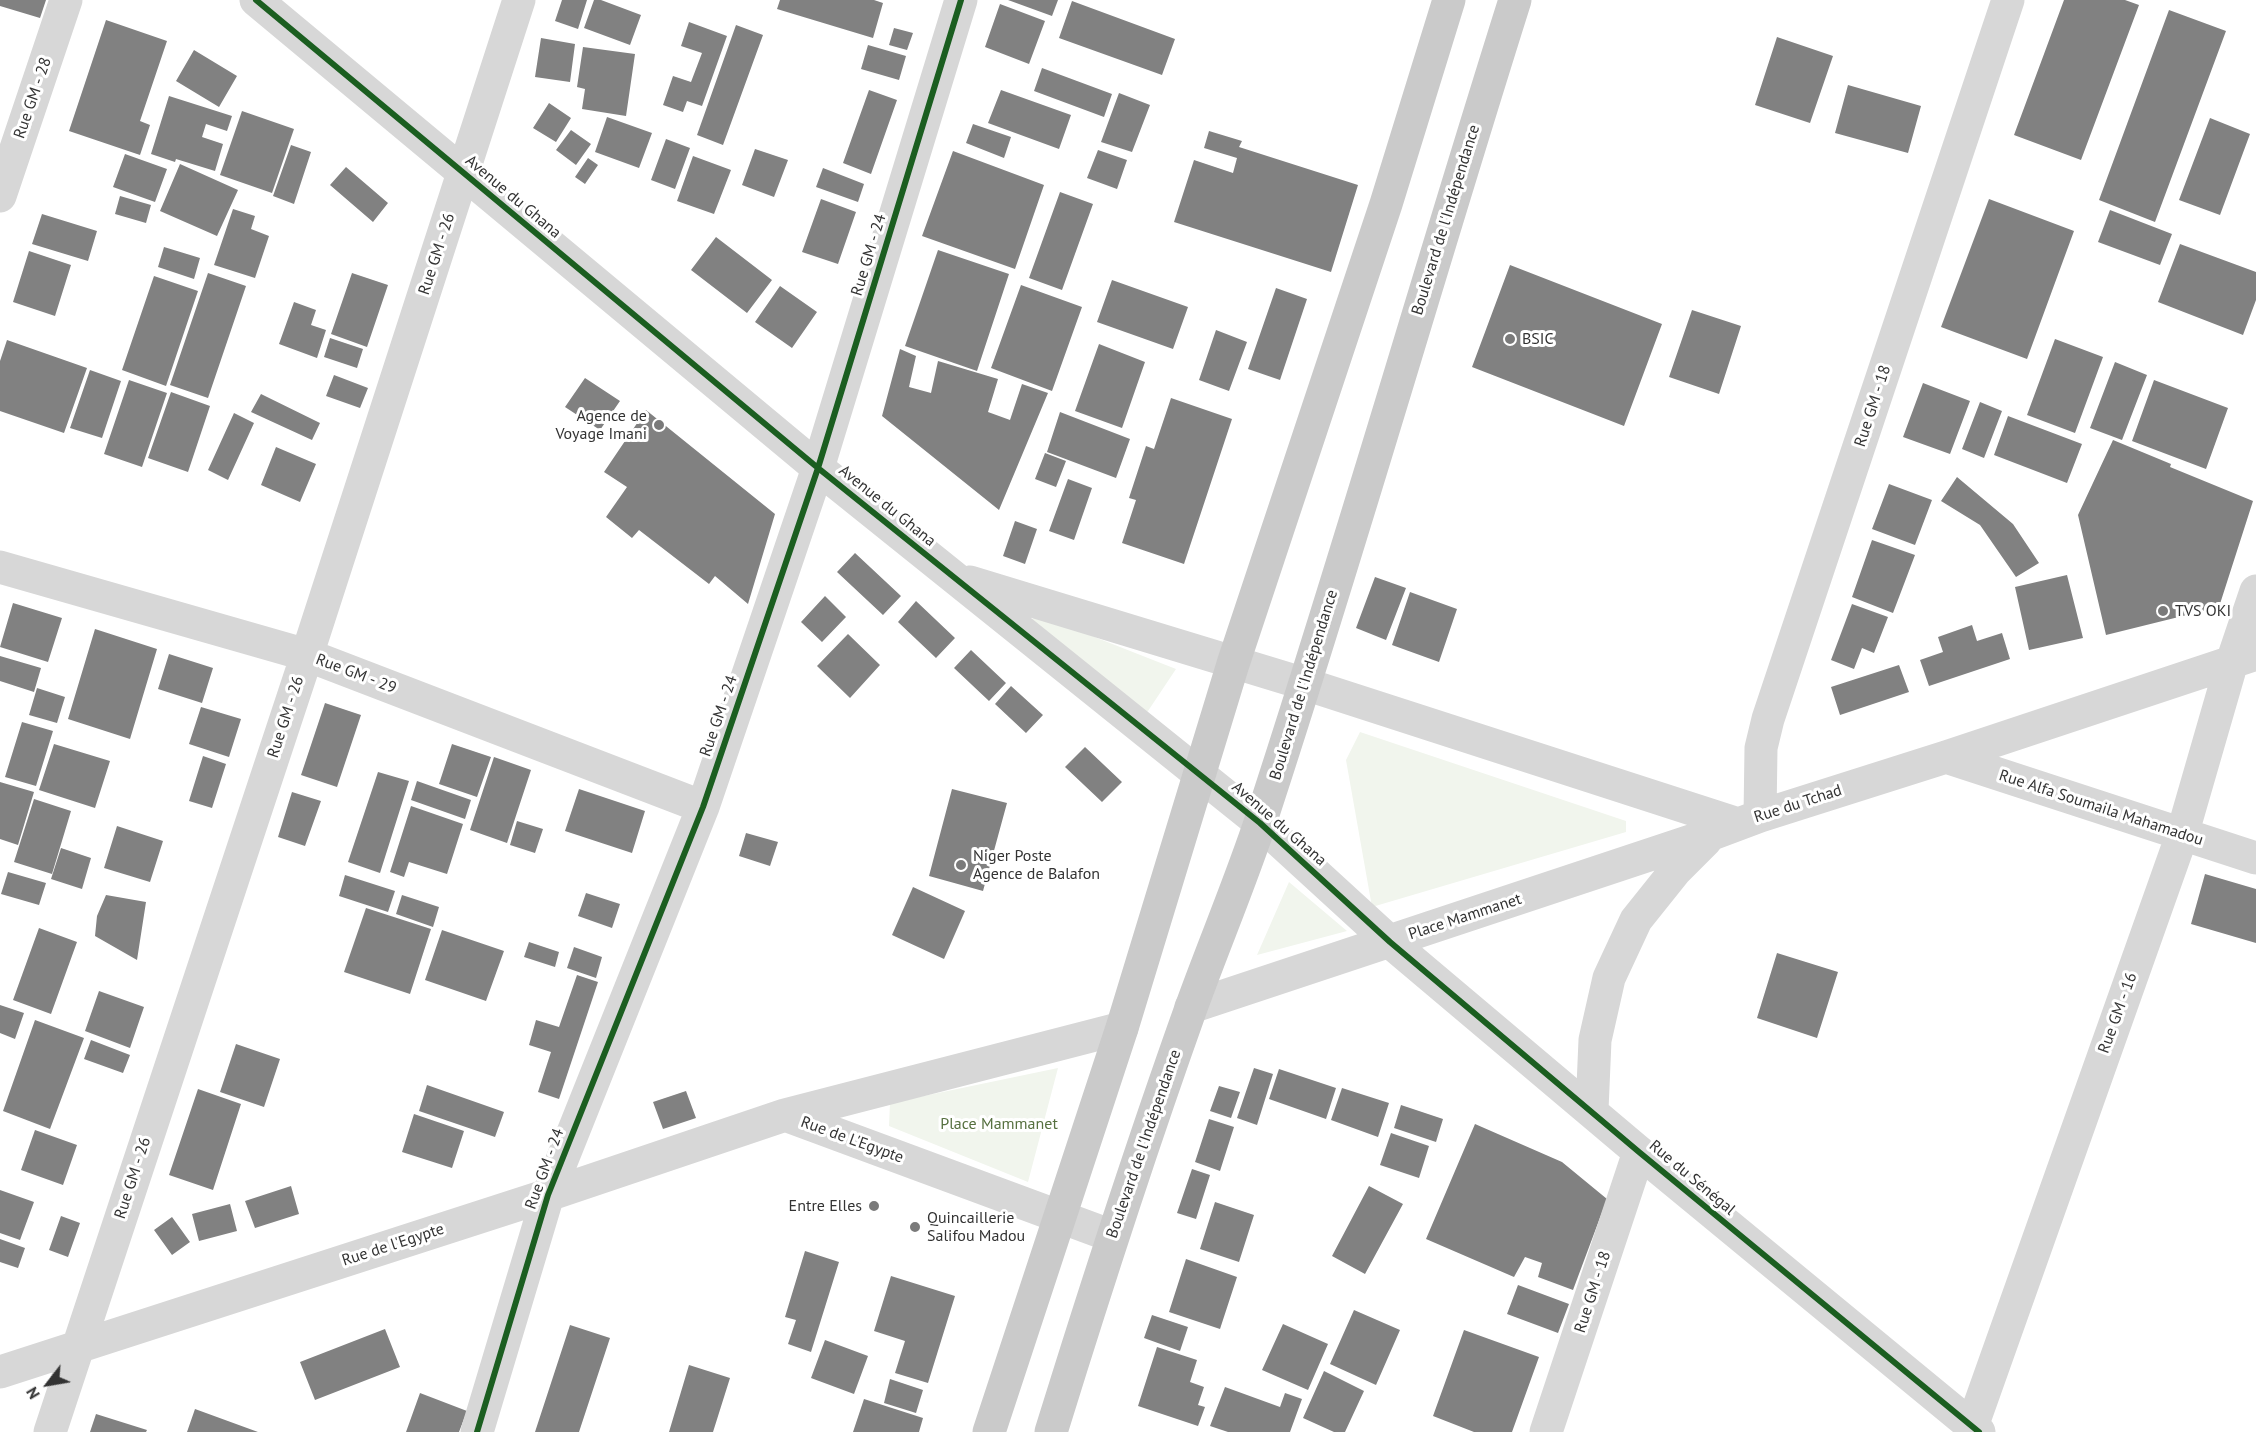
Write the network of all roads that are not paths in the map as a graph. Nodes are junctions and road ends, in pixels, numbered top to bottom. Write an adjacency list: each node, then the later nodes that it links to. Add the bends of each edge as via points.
1 (66, 0): 9 (street, Rue GM - 28)
2 (256, 0): 8 (street, Avenue du Ghana)
3 (519, 0): 8 (street, Rue GM - 26)
4 (961, 0): 10 (street, Rue GM - 24)
5 (1449, 0): 16 (main road, via 1386,204)
6 (1515, 0): 17 (main road, Boulevard de l'Indépendance)
7 (2008, 0): 22 (street, Rue GM - 18, via 1768,718)
8 (463, 173): 10 (street, Avenue du Ghana); 14 (street, Rue GM - 26)
9 (0, 196)
10 (818, 468): 12 (street, Avenue du Ghana); 20 (street, Rue GM - 24)
11 (0, 567): 14 (street, Rue GM - 29)
12 (954, 577): 16 (street, Avenue du Ghana); 19 (street, Avenue du Ghana)
13 (2256, 591): 15 (street, Rue GM - 16)
14 (307, 655): 20 (street, Rue GM - 29); 34 (street, Rue GM - 26)
15 (2244, 658): 18 (street, Rue du Tchad); 23 (street, Rue GM - 16)
16 (1233, 664): 17 (street, Avenue du Ghana); 19 (main road)
17 (1305, 684): 21 (main road, Boulevard de l'Indépendance); 22 (street, Rue du Tchad)
18 (1946, 757): 22 (street, Rue du Tchad); 23 (street, Rue Alfa Soumaila Mahamadou)
19 (1200, 775): 21 (street, Avenue du Ghana); 27 (main road)
20 (703, 807): 31 (street, Rue GM - 24)
21 (1260, 823): 25 (street, Avenue du Ghana); 26 (main road, Boulevard de l'Indépendance)
22 (1737, 825): 25 (street, Place Mammanet); 28 (street, via 1676,870 1636,920 1609,978 1595,1040)
23 (2182, 835): 24 (street, Rue Alfa Soumaila Mahamadou); 36 (street, Rue GM - 16)
24 (2256, 858)
25 (1390, 942): 26 (street, Place Mammanet); 28 (street, Rue du Sénégal)
26 (1191, 1007): 33 (main road, Boulevard de l'Indépendance)
27 (1122, 1028): 29 (street, Rue de L'Egypte); 32 (main road)
28 (1592, 1110): 30 (street, Rue du Sénégal)
29 (785, 1115): 31 (street, Rue de l'Egypte); 32 (street, Rue de L'Egypte)
30 (1639, 1152): 36 (street, Rue du Sénégal); 41 (street, Rue GM - 18)
31 (548, 1195): 34 (street, Rue de l'Egypte); 38 (street, Rue GM - 24)
32 (1059, 1217): 33 (street, Rue de L'Egypte); 39 (main road)
33 (1112, 1236): 40 (main road, Boulevard de l'Indépendance)
34 (77, 1347): 35 (street, Rue de l'Egypte); 37 (street, Rue GM - 26)
35 (0, 1372)
36 (1974, 1430)
37 (50, 1432)
38 (477, 1432)
39 (989, 1432)
40 (1051, 1432)
41 (1546, 1432)

